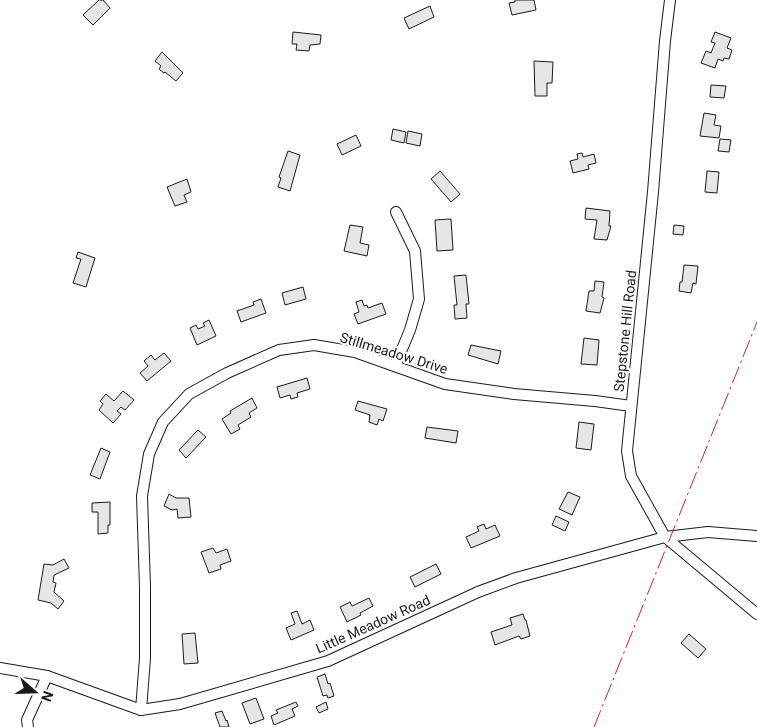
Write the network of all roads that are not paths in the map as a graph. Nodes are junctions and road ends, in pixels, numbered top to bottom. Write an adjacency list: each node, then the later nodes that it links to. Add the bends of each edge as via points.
1 (670, 0): 4 (street, Stepstone Hill Road)
2 (396, 212): 3 (street, via 415,251 419,299)
3 (395, 366): 4 (street, Stillmeadow Drive, via 445,384); 10 (street, Stillmeadow Drive, via 355,352 314,345 279,350 189,394 163,422 149,454 142,496 145,658)
4 (631, 406): 6 (street, Stepstone Hill Road, via 627,451 631,476)
5 (757, 536): 6 (street, Little Meadow Road, via 708,532)
6 (665, 537): 7 (street, Stepstone Hill Road); 10 (street, Little Meadow Road, via 486,589 328,661 180,704)
7 (757, 614)
8 (0, 668): 9 (street, Little Meadow Road)
9 (47, 676): 10 (street, Little Meadow Road); 11 (street, via 27,720)
10 (141, 710)
11 (28, 727)

